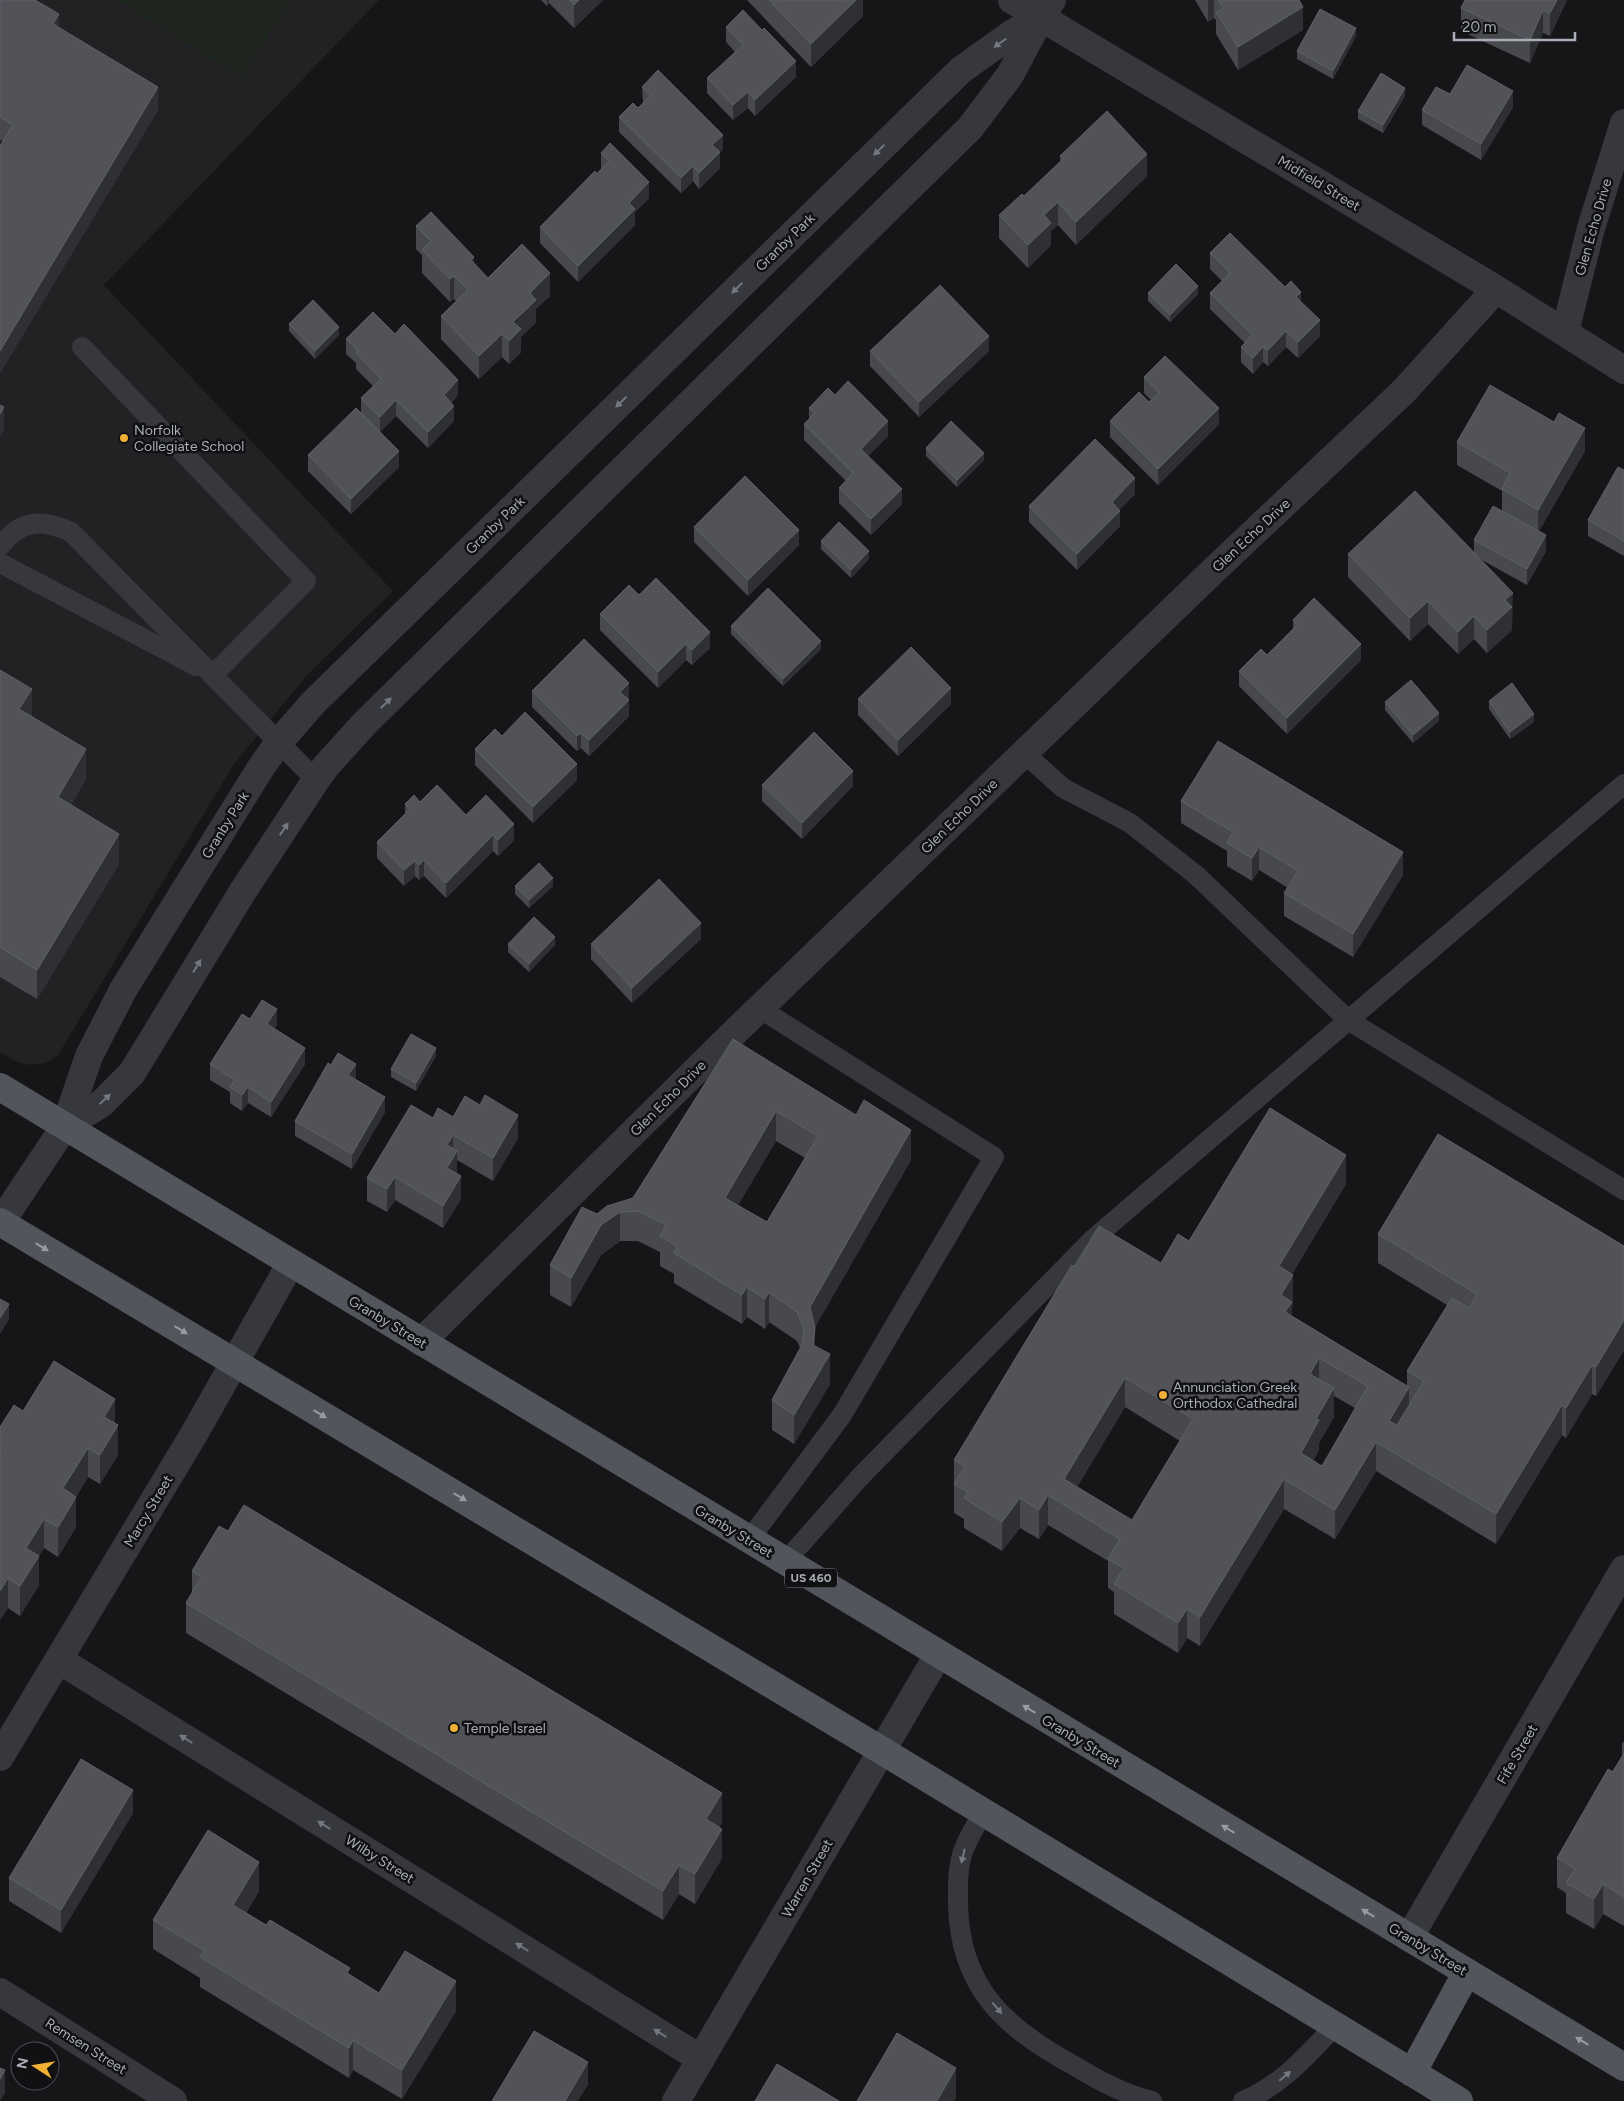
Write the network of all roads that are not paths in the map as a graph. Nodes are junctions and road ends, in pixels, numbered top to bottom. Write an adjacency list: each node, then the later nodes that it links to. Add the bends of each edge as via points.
1 (1012, 0): 2 (street, Midfield Street)
2 (1047, 8): 4 (street, Midfield Street); 11 (street, Granby Park, one-way to 11, via 961,70 313,703); 13 (street, Granby Park, one-way to 2, via 365,723 970,128 1010,75)
3 (1624, 123): 5 (street, Glen Echo Drive, via 1591,228)
4 (1496, 289): 5 (street, Midfield Street); 12 (street, Glen Echo Drive, via 1404,391)
5 (1564, 332): 7 (street, Midfield Street)
6 (82, 347): 10 (lane, via 306,581)
7 (1624, 370)
8 (0, 546): 10 (lane, via 9,534 29,524 51,523 71,532)
9 (0, 563): 10 (lane)
10 (213, 676): 11 (lane)
11 (279, 742): 13 (lane); 18 (street, Granby Park, via 123,990 89,1056)
12 (1024, 753): 15 (street, Glen Echo Drive); 16 (lane, via 1063,788 1130,823 1196,875)
13 (316, 780): 18 (street, Granby Park, one-way to 13, via 101,1104 132,1074 242,891)
14 (1624, 784): 16 (lane)
15 (759, 1008): 22 (street, Glen Echo Drive); 24 (lane, via 994,1156 842,1415)
16 (1348, 1020): 19 (lane); 25 (lane, via 1093,1239 860,1477)
17 (0, 1087): 18 (main road, Granby Street / US 460)
18 (65, 1126): 20 (street, Granby Park); 21 (main road, Granby Street / US 460)
19 (1624, 1190)
20 (1, 1222): 23 (main road, one-way to 23)
21 (291, 1264): 22 (main road, Granby Street / US 460); 23 (street, Marcy Street)
22 (421, 1342): 24 (main road, Granby Street / US 460)
23 (234, 1362): 28 (street, Marcy Street); 29 (main road, one-way to 29)
24 (749, 1540): 25 (main road, Granby Street / US 460)
25 (785, 1562): 27 (main road, Granby Street / US 460)
26 (1622, 1577): 32 (street, Fife Street)
27 (938, 1655): 29 (street, Warren Street); 32 (main road, Granby Street / US 460, one-way to 27)
28 (58, 1660): 30 (street, Marcy Street); 36 (street, Wilby Street, one-way to 28)
29 (881, 1750): 31 (main road); 36 (street, Warren Street)
30 (0, 1757)
31 (984, 1812): 35 (main road); 41 (lane, one-way to 41, via 964,1850 958,1882 958,1920 968,1964 980,1987 1018,2031 1036,2045 1100,2081 1134,2097)
32 (1409, 1938): 33 (main road, Granby Street / US 460)
33 (1467, 1972): 37 (main road, Granby Street / US 460, one-way to 33); 38 (main road)
34 (0, 1992): 39 (street, Remsen Street)
35 (1335, 2026): 38 (main road); 42 (lane, one-way to 35, via 1283,2079)
36 (701, 2059): 40 (street, Warren Street)
37 (1624, 2067)
38 (1412, 2072): 43 (main road)
39 (173, 2101)
40 (676, 2101)
41 (1152, 2101)
42 (1243, 2101)
43 (1459, 2101)

